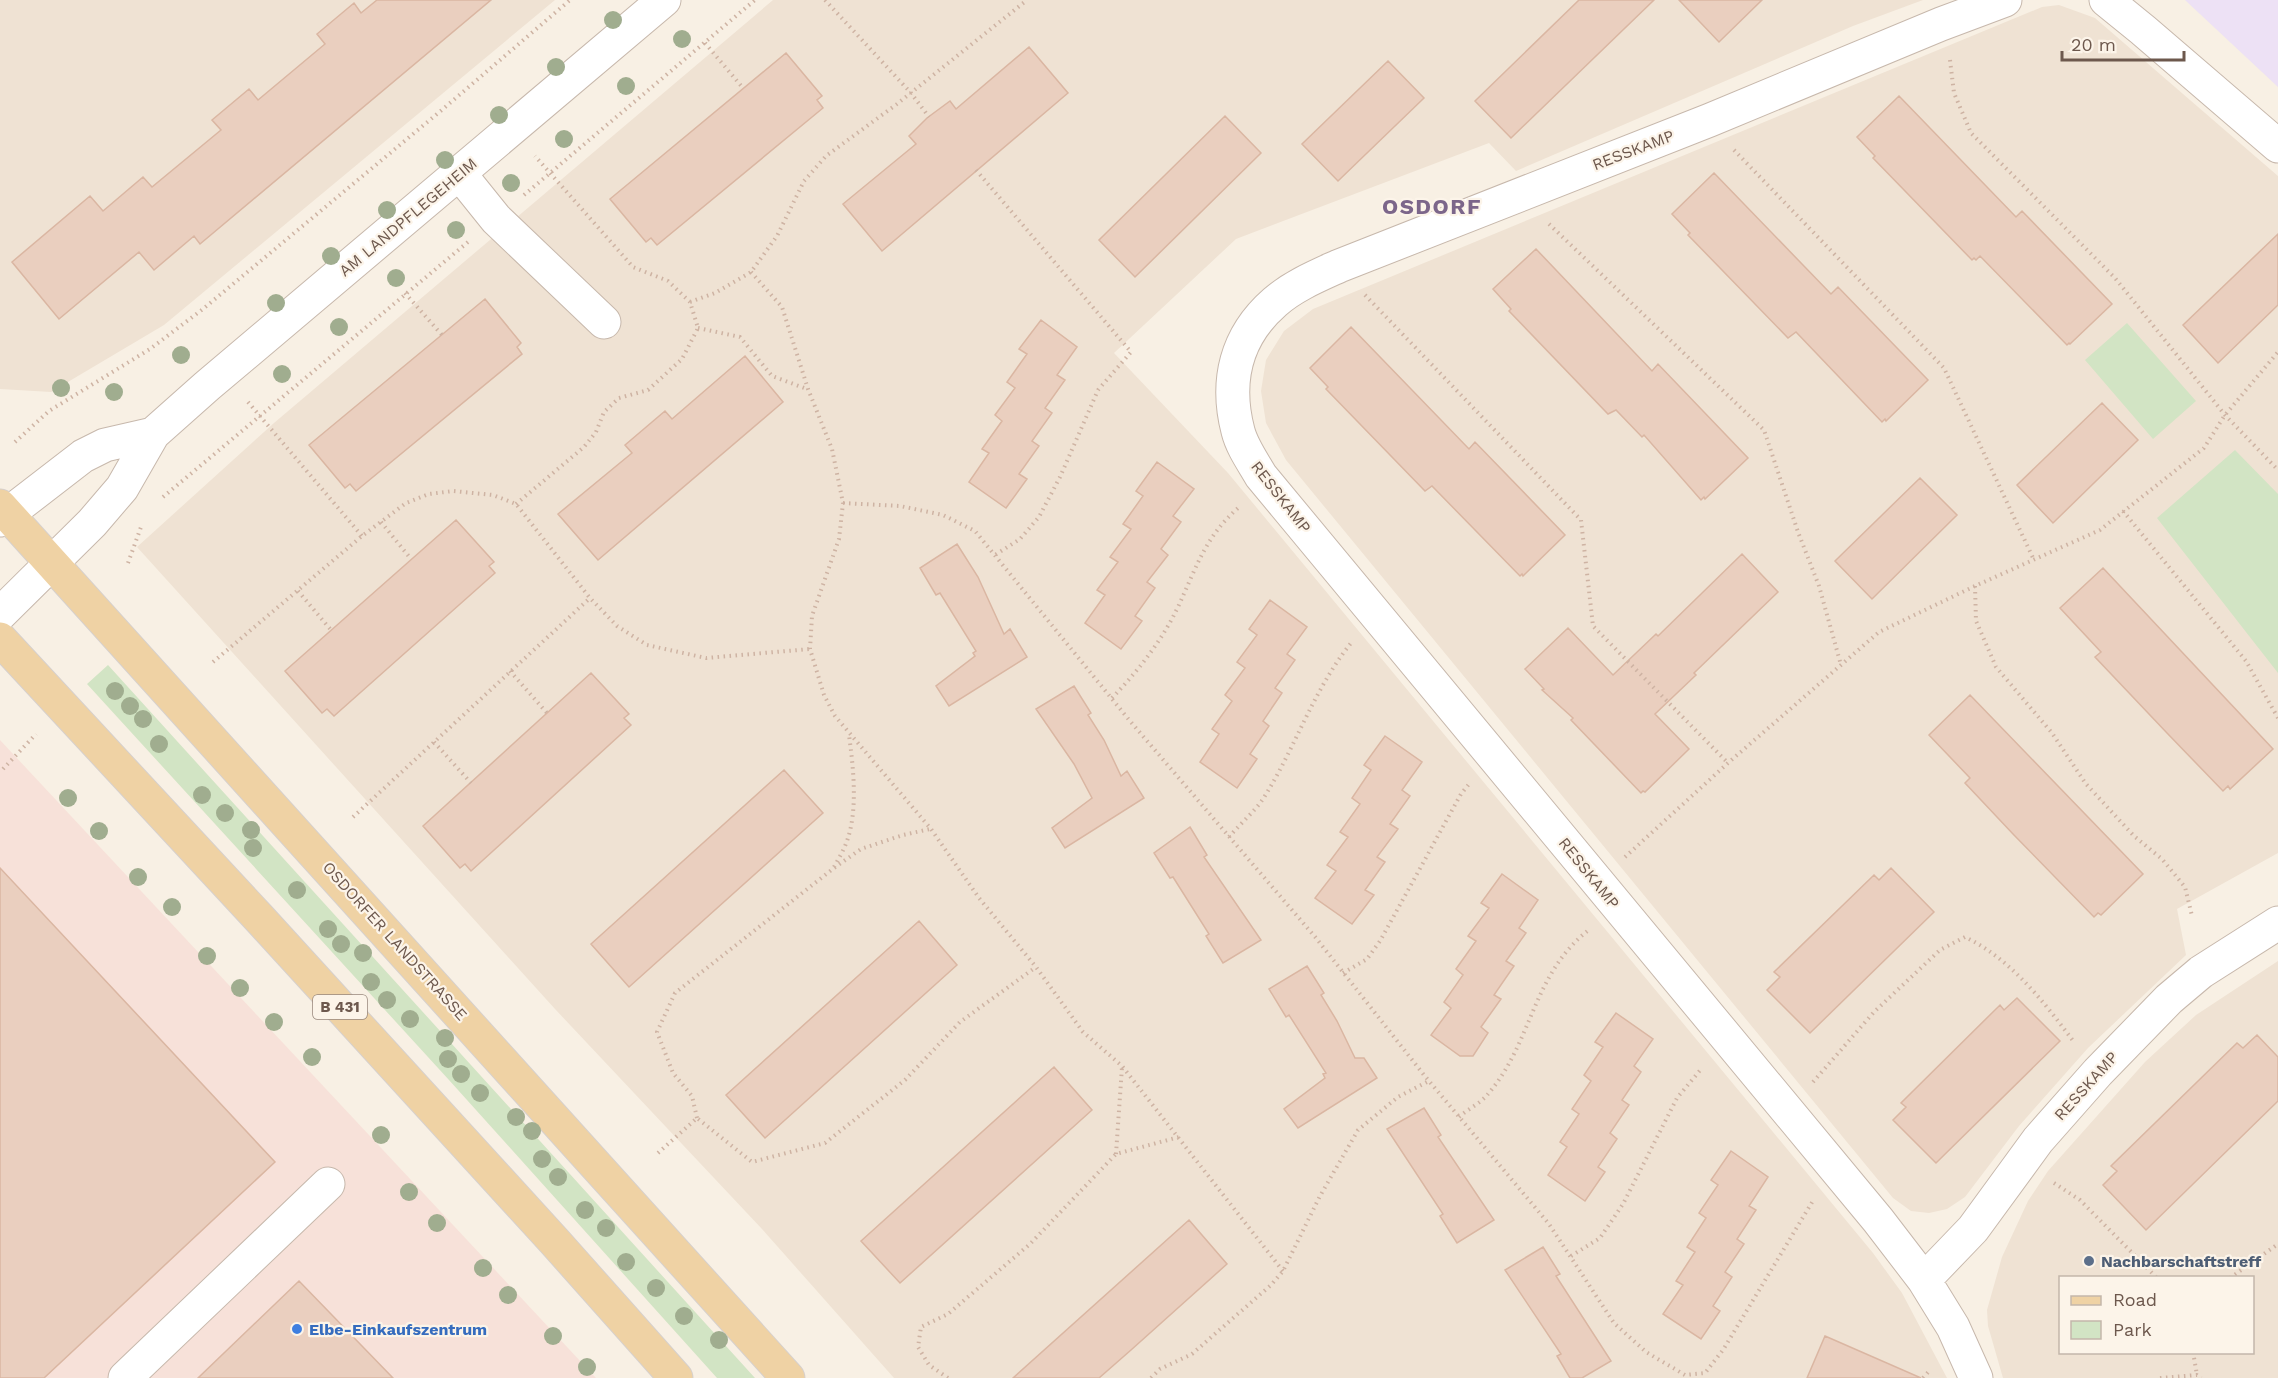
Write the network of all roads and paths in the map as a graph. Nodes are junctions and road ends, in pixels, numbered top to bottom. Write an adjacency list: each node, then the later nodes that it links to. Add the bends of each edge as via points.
1 (570, 0): 32 (path, via 203,309 150,349 50,411)
2 (664, 0): 16 (street, AM LANDPFLEGEHEIM)
3 (756, 0): 8 (path)
4 (825, 0): 11 (path)
5 (1027, 0): 11 (path)
6 (2005, 0): 96 (street, RESSKAMP, via 1339,266 1294,288 1254,323 1236,357 1232,395 1238,432 1261,476)
7 (2106, 0): 14 (street)
8 (705, 43): 10 (path); 17 (path)
9 (1950, 52): 30 (path, via 1954,93 1971,133 2115,278)
10 (743, 88)
11 (911, 93): 12 (path); 19 (path, via 826,156 804,182 777,236)
12 (929, 117)
13 (1728, 144): 44 (path, via 1944,368)
14 (2278, 146)
15 (976, 170): 42 (path, via 1131,352 1098,390 1039,517 1020,539)
16 (459, 173): 17 (street); 27 (street, AM LANDPFLEGEHEIM)
17 (496, 219): 21 (path); 23 (street)
18 (1544, 219): 56 (path, via 1764,430 1819,586)
19 (751, 272): 22 (path, via 716,293); 28 (path, via 782,307)
20 (1362, 292): 64 (path, via 1581,520 1593,626)
21 (405, 293): 25 (path); 29 (path)
22 (690, 302)
23 (604, 322)
24 (698, 328): 28 (path, via 740,338 772,376)
25 (442, 335)
26 (2278, 352): 30 (path)
27 (223, 374): 29 (path); 31 (street, AM LANDPFLEGEHEIM)
28 (808, 389): 35 (path, via 832,449)
29 (259, 415): 36 (path); 41 (path)
30 (2225, 415): 33 (path); 37 (path, via 2204,448)
31 (153, 434): 38 (street, AM LANDPFLEGEHEIM, via 105,445 83,456); 45 (street, AM LANDPFLEGEHEIM, via 122,488)
32 (15, 442)
33 (2278, 470)
34 (1245, 501): 58 (path, via 1223,521 1203,549 1176,611 1137,673)
35 (843, 503): 42 (path, via 900,506 943,515 975,531); 54 (path, via 839,539 812,616)
36 (156, 505)
37 (2123, 511): 44 (path, via 2100,530); 60 (path, via 2246,661)
38 (2, 513): 45 (main road, OSDORFER LANDSTRASSE)
39 (381, 522): 41 (path); 43 (path); 49 (path, via 406,503 429,494 453,491 493,495 516,504)
40 (142, 524): 46 (path)
41 (362, 536): 48 (path)
42 (995, 555): 58 (path)
43 (411, 559)
44 (2034, 560): 47 (path)
45 (51, 562): 50 (street, AM LANDPFLEGEHEIM); 101 (main road, OSDORFER LANDSTRASSE)
46 (128, 563)
47 (1975, 586): 56 (path, via 1879,632); 73 (path, via 1976,621 1996,667 2052,734 2086,784 2185,887)
48 (298, 591): 51 (path); 55 (path)
49 (590, 598): 54 (path, via 617,626 647,645 706,658); 57 (path)
50 (0, 614)
51 (331, 630)
52 (1357, 636): 70 (path, via 1314,698 1261,801)
53 (0, 639): 100 (main road, B 431)
54 (810, 649): 62 (path, via 824,695)
55 (213, 662)
56 (1841, 665): 64 (path)
57 (510, 671): 59 (path); 63 (path)
58 (1112, 698): 70 (path)
59 (547, 713)
60 (2278, 718)
61 (36, 734): 65 (path)
62 (849, 735): 69 (path); 72 (path, via 853,802 848,837)
63 (434, 742): 67 (path); 68 (path)
64 (1728, 763): 71 (path)
65 (3, 769)
66 (1473, 779): 77 (path, via 1380,941 1367,959)
67 (471, 783)
68 (353, 816)
69 (931, 829): 72 (path, via 861,849); 76 (path)
70 (1229, 837): 77 (path)
71 (1622, 859)
72 (834, 868): 84 (path, via 675,993 657,1032 673,1073 692,1096)
73 (2192, 916)
74 (2278, 922): 96 (street, RESSKAMP, via 2201,972 2153,1015 2038,1140 1973,1230)
75 (1593, 926): 83 (path, via 1563,954 1545,981 1510,1063 1487,1095)
76 (1036, 967): 80 (path, via 1083,1032); 84 (path, via 960,1022 905,1080 825,1143 752,1162)
77 (1343, 973): 81 (path)
78 (2079, 1050): 82 (path, via 2040,996 1984,946 1965,937 1940,950 1874,1012)
79 (1707, 1063): 92 (path, via 1677,1098 1623,1204 1600,1238)
80 (1122, 1066): 85 (path); 87 (path)
81 (1429, 1081): 83 (path); 93 (path, via 1398,1097 1358,1130)
82 (1808, 1087)
83 (1459, 1117): 92 (path)
84 (696, 1118): 86 (path)
85 (1179, 1137): 87 (path); 93 (path)
86 (658, 1153)
87 (1116, 1154): 102 (path, via 1030,1244 948,1314 921,1327 918,1347 929,1365)
88 (2050, 1180): 94 (path, via 2080,1200)
89 (328, 1184): 99 (street)
90 (1817, 1195): 92 (path, via 1724,1350 1705,1373 1685,1375 1646,1352 1614,1323)
91 (2278, 1244): 95 (path)
92 (1571, 1256)
93 (1283, 1271): 103 (path, via 1192,1354 1160,1369)
94 (2155, 1276)
95 (2233, 1276)
96 (1924, 1280): 104 (street, RESSKAMP, via 1953,1327)
97 (2193, 1354): 98 (path)
98 (2199, 1377): 105 (path)
99 (125, 1378)
100 (676, 1378)
101 (789, 1378)
102 (948, 1378)
103 (1151, 1378)
104 (1976, 1378)
105 (2160, 1378)

